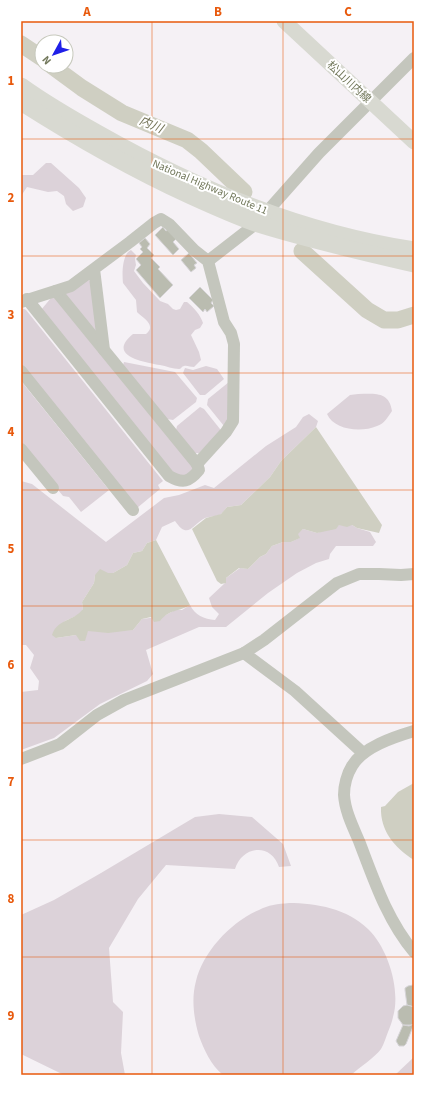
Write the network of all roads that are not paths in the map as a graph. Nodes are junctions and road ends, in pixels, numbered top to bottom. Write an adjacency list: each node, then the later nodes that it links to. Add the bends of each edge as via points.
1 (284, 21): 5 (main road, 松山川内線)
2 (414, 58): 5 (street)
3 (21, 86): 7 (highway, National Highway Route 11, via 67,116 116,143 165,169 246,205)
4 (21, 102): 7 (highway, National Highway Route 11, via 63,129 164,184 211,205)
5 (371, 102): 6 (main road, 松山川内線); 7 (street, via 319,153)
6 (414, 142)
7 (262, 218): 8 (highway, National Highway Route 11); 9 (street); 10 (highway, National Highway Route 11, via 349,249)
8 (414, 250)
9 (208, 261): 11 (street, via 169,224 161,220); 17 (street, via 224,322 234,344 234,421)
10 (414, 264)
11 (94, 269): 12 (street, via 72,286); 14 (street)
12 (56, 291): 13 (street); 14 (street)
13 (24, 301): 17 (street, via 169,476 177,481 189,480 199,470)
14 (104, 350): 17 (street)
15 (21, 371): 19 (street)
16 (21, 450): 18 (street)
17 (197, 464)
18 (53, 488)
19 (133, 510)
20 (414, 574): 21 (street, via 359,574 337,583)
21 (244, 653): 23 (street, via 295,691); 24 (street, via 124,700 98,715 60,744)
22 (414, 731): 23 (street)
23 (363, 753): 25 (street, via 356,759 348,776 344,796 346,806 385,906)
24 (21, 759)
25 (414, 952)

